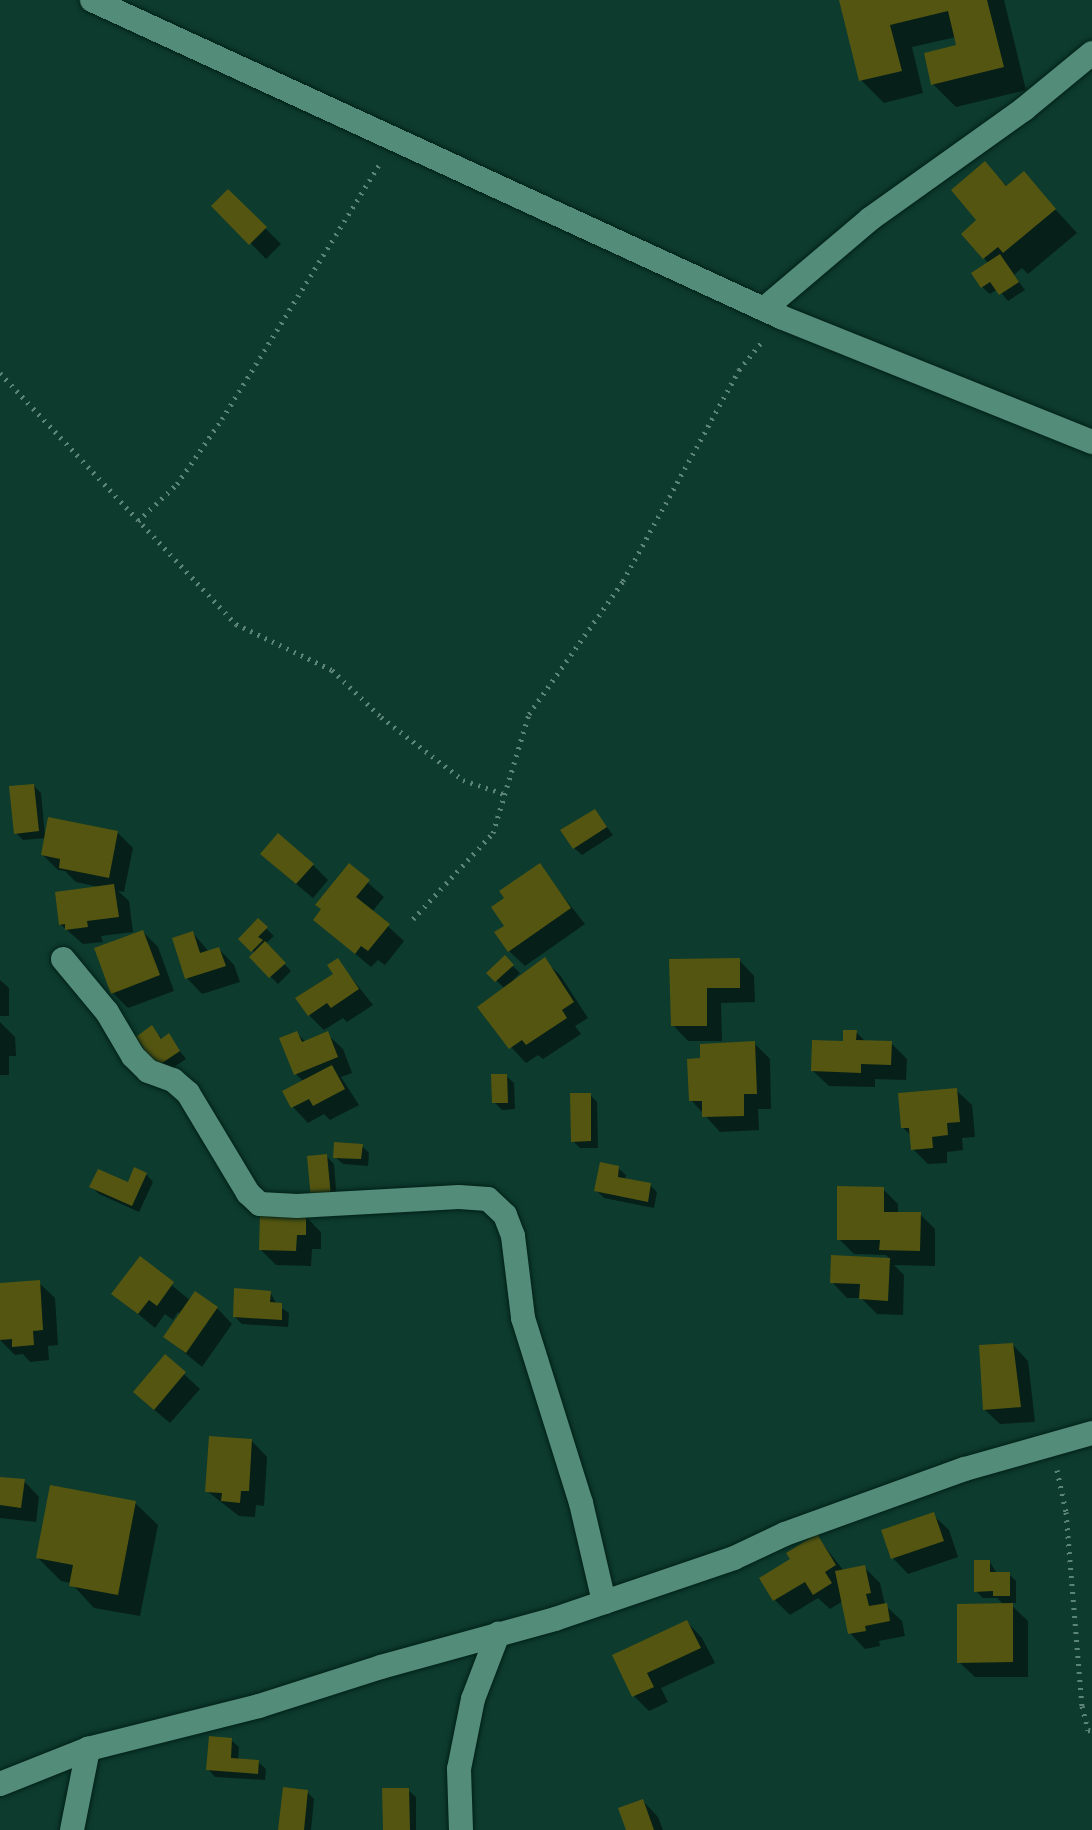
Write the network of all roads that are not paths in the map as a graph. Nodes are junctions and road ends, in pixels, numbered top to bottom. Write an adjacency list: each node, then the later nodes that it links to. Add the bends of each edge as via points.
1 (92, 0): 3 (street)
2 (1092, 53): 3 (street, via 1024,109 870,219)
3 (773, 313): 4 (street)
4 (1092, 442)
5 (63, 959): 7 (street, via 107,1012 133,1056 148,1071 173,1080 188,1093 248,1193 260,1204 459,1197 488,1199 505,1215 513,1236 523,1318 581,1503)
6 (1092, 1433): 7 (street, via 856,1507 734,1558)
7 (604, 1602): 8 (street)
8 (498, 1634): 9 (street, via 259,1706); 12 (street, via 473,1699 459,1769)
9 (88, 1749): 10 (street); 11 (street)
10 (0, 1784)
11 (72, 1830)
12 (461, 1830)

